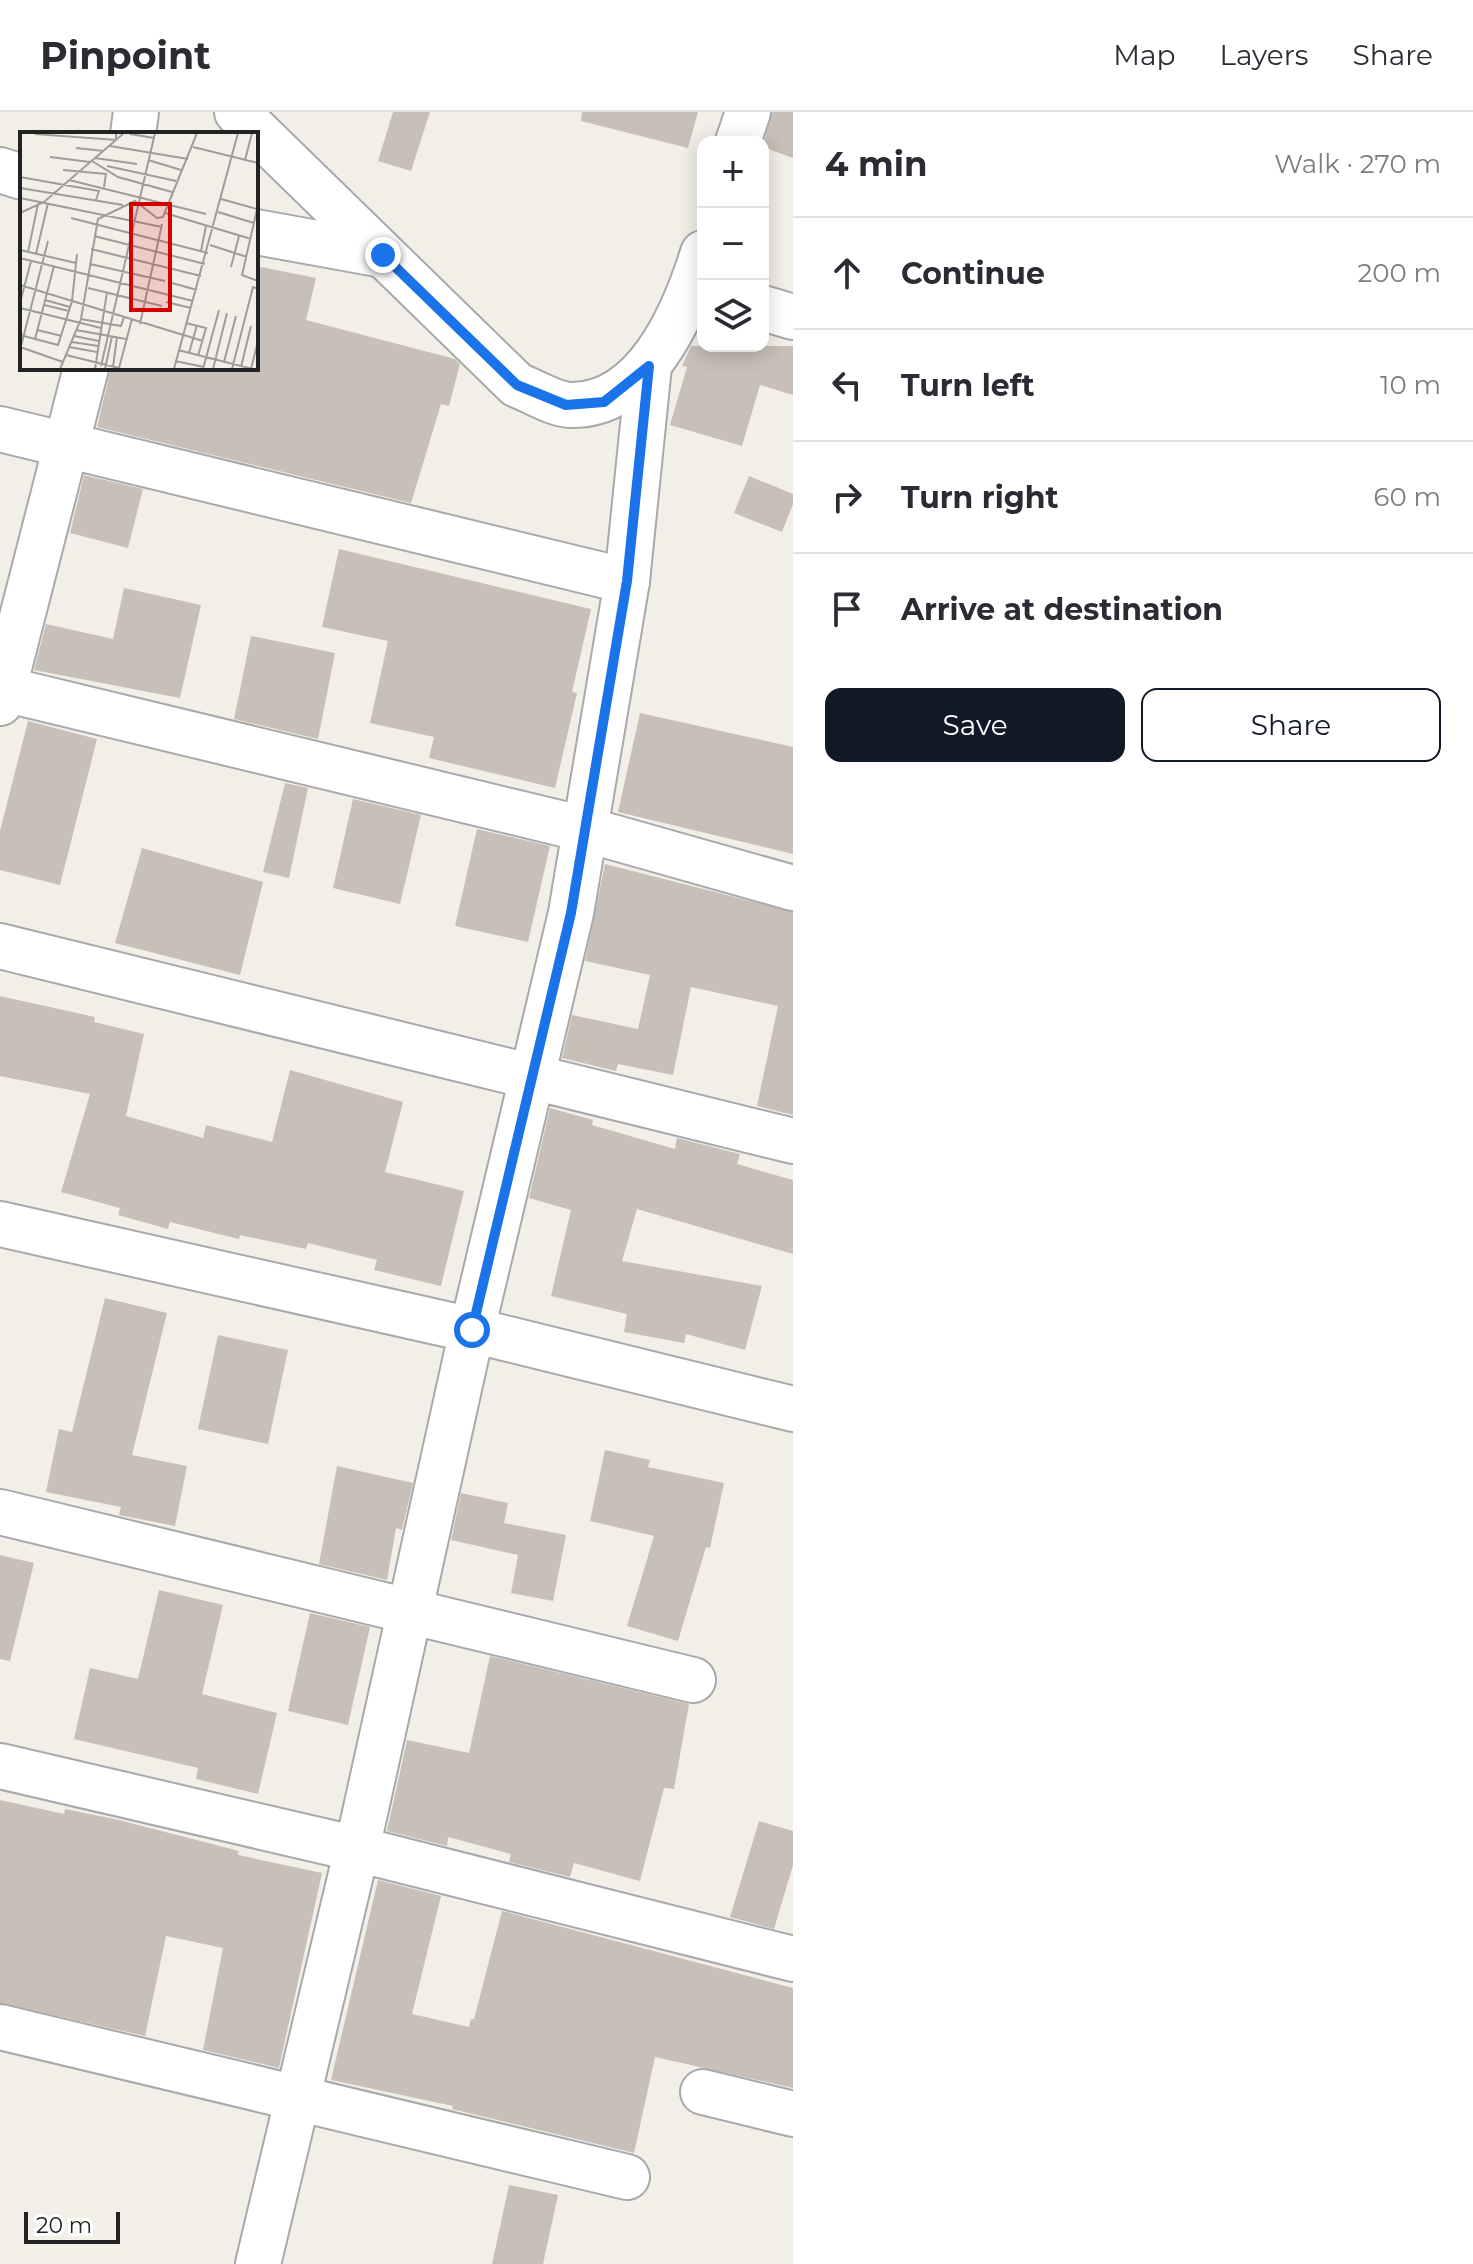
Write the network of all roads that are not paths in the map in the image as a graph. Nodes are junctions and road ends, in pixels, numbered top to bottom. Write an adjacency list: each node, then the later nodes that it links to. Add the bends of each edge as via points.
1 (136, 112): 4 (street)
2 (237, 112): 5 (street)
3 (748, 112): 7 (street)
4 (133, 132)
5 (257, 132)
6 (258, 133): 11 (street)
7 (740, 136)
8 (0, 170): 9 (street)
9 (20, 176)
10 (258, 232): 11 (street)
11 (383, 255): 15 (street, via 517,385 566,405 604,402)
12 (698, 280): 15 (street)
13 (769, 310): 14 (street)
14 (793, 317)
15 (649, 366): 19 (street)
16 (86, 370): 18 (street)
17 (0, 429): 18 (street)
18 (68, 447): 19 (street); 20 (street)
19 (627, 581): 21 (street)
20 (1, 693): 21 (street)
21 (584, 829): 22 (street); 24 (street, via 571,913)
22 (793, 888)
23 (0, 946): 24 (street)
24 (532, 1075): 25 (street); 27 (street)
25 (793, 1141)
26 (0, 1224): 27 (street)
27 (472, 1330): 28 (street); 30 (street)
28 (793, 1409)
29 (0, 1512): 30 (street)
30 (408, 1612): 31 (street); 33 (street)
31 (693, 1680)
32 (0, 1766): 33 (street)
33 (357, 1849): 34 (street); 37 (street)
34 (793, 1959)
35 (0, 2027): 37 (street)
36 (703, 2092): 38 (street)
37 (298, 2100): 39 (street); 40 (street)
38 (793, 2114)
39 (627, 2177)
40 (258, 2264)

